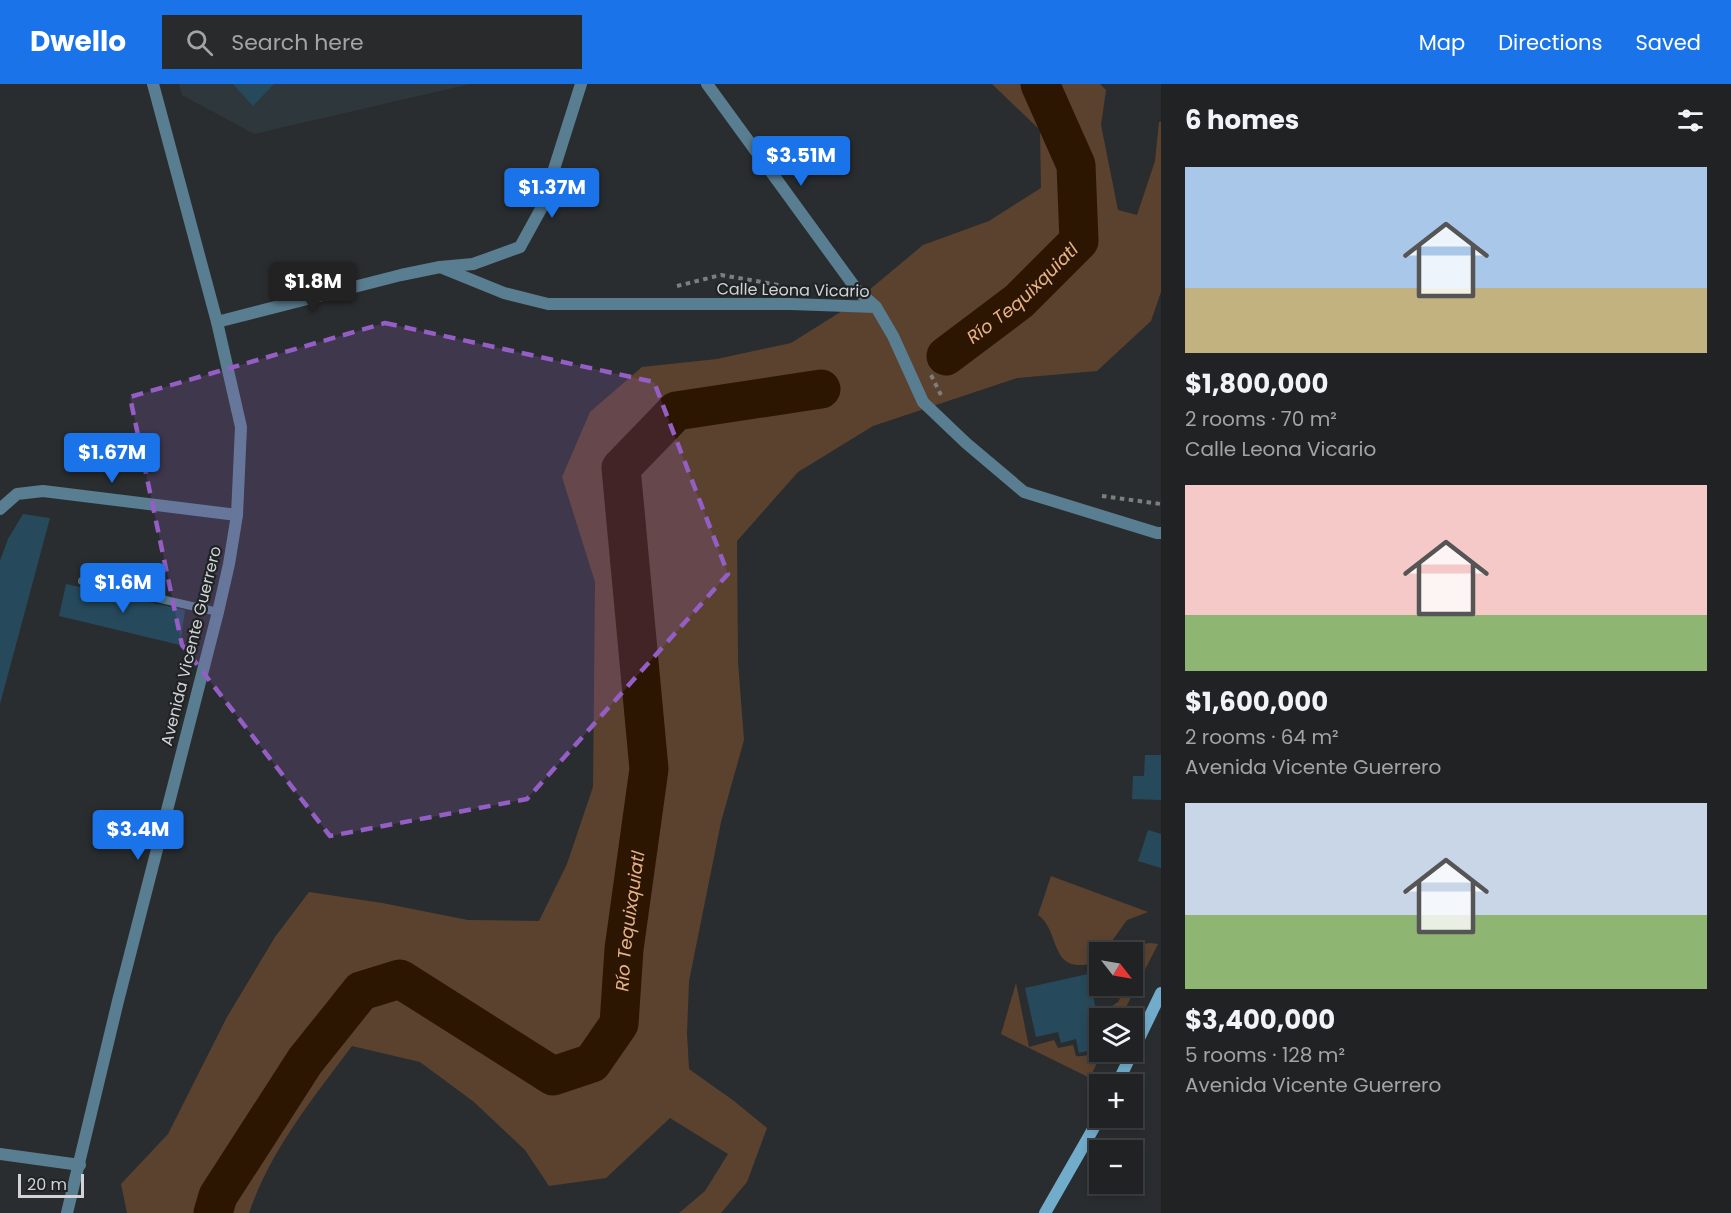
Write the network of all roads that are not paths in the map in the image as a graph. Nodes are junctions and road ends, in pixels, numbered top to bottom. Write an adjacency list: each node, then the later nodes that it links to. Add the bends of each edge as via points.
1 (153, 84): 6 (street, Avenida Vicente Guerrero)
2 (581, 84): 4 (street, via 542,207 520,247 473,264)
3 (707, 84): 5 (street, via 857,290)
4 (440, 267): 5 (street, Calle Leona Vicario, via 504,293 548,304); 6 (street)
5 (876, 307): 9 (street, Calle Leona Vicario, via 923,402 1024,492)
6 (217, 322): 8 (street, Avenida Vicente Guerrero, via 241,427)
7 (0, 508): 8 (street, via 17,494 43,491)
8 (237, 515): 11 (street, Avenida Vicente Guerrero)
9 (1161, 533)
10 (82, 580): 11 (lane)
11 (218, 612): 16 (street, Avenida Vicente Guerrero)
12 (1161, 993): 13 (main road)
13 (1122, 1074)
14 (1094, 1128): 18 (main road)
15 (0, 1154): 16 (street)
16 (80, 1165): 17 (street, Avenida Vicente Guerrero)
17 (67, 1213)
18 (1045, 1213)

